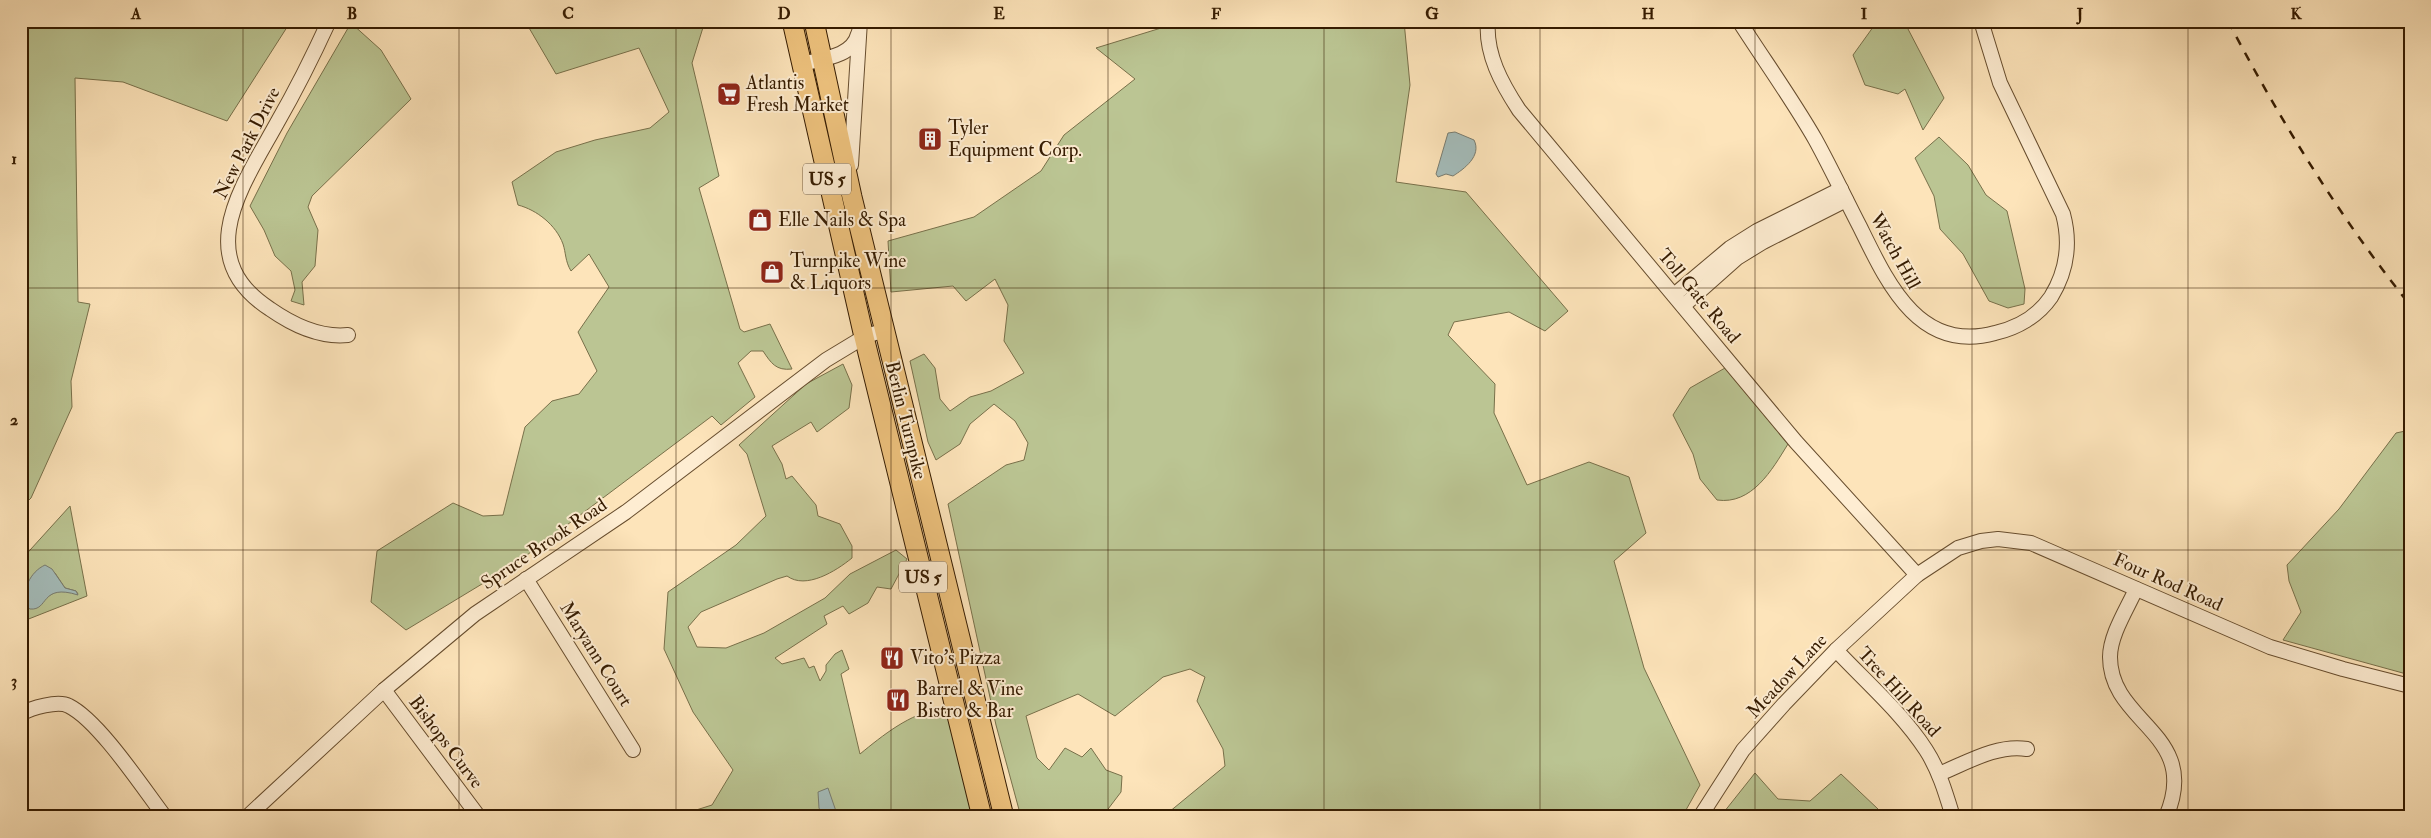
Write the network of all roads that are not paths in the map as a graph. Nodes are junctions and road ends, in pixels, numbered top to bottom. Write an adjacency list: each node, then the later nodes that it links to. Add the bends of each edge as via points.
1 (329, 21): 14 (street, New Park Drive, via 236,198 228,232 228,249 238,279 258,301 306,329 327,336)
2 (792, 21): 9 (highway, Berlin Turnpike / US 5)
3 (814, 21): 8 (highway, Berlin Turnpike / US 5)
4 (1488, 21): 12 (street, Toll Gate Road, via 1490,51 1498,73 1519,110)
5 (1739, 21): 10 (street, Watch Hill, via 1813,137)
6 (1982, 21): 10 (street, Watch Hill, via 2000,83 2055,194 2068,232 2064,270 2049,299 2029,319 1988,335 1960,335 1933,327 1898,298)
7 (860, 23): 8 (street, via 854,45 848,51); 11 (street, via 851,130)
8 (822, 59): 9 (street); 11 (highway, Berlin Turnpike / US 5)
9 (801, 64): 15 (highway, Berlin Turnpike / US 5)
10 (1844, 195): 12 (street, via 1787,223 1744,239)
11 (852, 197): 13 (highway, Berlin Turnpike / US 5)
12 (1679, 301): 16 (street, Toll Gate Road, via 1812,461)
13 (884, 330): 15 (street, Spruce Brook Road); 30 (highway, Berlin Turnpike / US 5)
14 (348, 335)
15 (864, 337): 17 (street, Spruce Brook Road, via 808,373 626,512); 29 (highway, Berlin Turnpike / US 5)
16 (1917, 575): 18 (street, Four Rod Road, via 1958,548 1980,541 2015,540 2048,549); 19 (street, Meadow Lane)
17 (526, 578): 21 (street, Spruce Brook Road, via 475,614); 24 (street, Maryann Court)
18 (2136, 589): 20 (street, Four Rod Road, via 2270,647 2343,670); 33 (street, via 2113,641 2111,669 2123,697 2170,756 2175,788)
19 (1836, 650): 25 (street, Tree Hill Road, via 1915,735); 31 (street, Meadow Lane, via 1743,750)
20 (2410, 686)
21 (384, 690): 27 (street, Spruce Brook Road); 28 (street, Bishops Curve)
22 (21, 714): 26 (street, via 33,706 68,704 90,720)
23 (2027, 748): 25 (street, via 2001,749)
24 (633, 750)
25 (1939, 774): 32 (street, Tree Hill Road)
26 (165, 817)
27 (246, 817)
28 (478, 817)
29 (982, 817)
30 (1004, 817)
31 (1700, 817)
32 (1953, 817)
33 (2166, 817)

